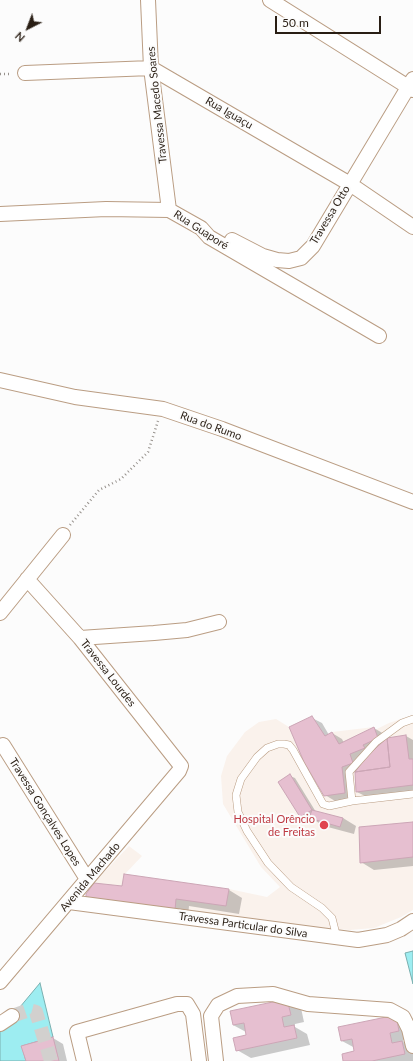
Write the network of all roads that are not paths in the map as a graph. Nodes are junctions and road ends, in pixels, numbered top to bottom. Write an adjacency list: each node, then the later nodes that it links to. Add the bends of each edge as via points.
1 (148, 0): 3 (street, Travessa Macedo Soares)
2 (270, 0): 5 (street)
3 (151, 68): 4 (street); 6 (street, Rua Iguaçu); 7 (street, Travessa Macedo Soares)
4 (25, 73)
5 (411, 85): 6 (street, Travessa Otto)
6 (350, 184): 9 (street, Rua Iguaçu); 10 (street, Travessa Otto, via 313,246 301,258 289,261 262,256 213,229)
7 (169, 210): 8 (street, Rua Guaporé); 10 (street, Rua Guaporé)
8 (0, 214)
9 (413, 227)
10 (201, 228): 11 (street, Rua Guaporé, via 209,237)
11 (379, 336)
12 (0, 380): 13 (street, Rua do Rumo, via 75,397 163,409)
13 (413, 502)
14 (63, 535): 15 (street)
15 (27, 579): 16 (street); 18 (street, Travessa Lourdes)
16 (0, 613)
17 (219, 622): 18 (street, via 187,630 154,634)
18 (80, 638): 21 (street, Travessa Lourdes, via 181,766)
19 (413, 719): 23 (lane, via 387,733 349,772)
20 (3, 745): 24 (street, Travessa Gonçalves Lopes)
21 (179, 771): 24 (street, Avenida Machado)
22 (413, 794): 23 (lane)
23 (352, 801): 27 (lane, via 329,806 323,804 292,750 284,744 267,748 257,757 241,779 236,795 238,812 268,863 332,918)
24 (87, 879): 25 (street, Avenida Machado)
25 (69, 902): 27 (street, Travessa Particular do Silva); 28 (street, Avenida Machado)
26 (413, 921): 27 (street, Travessa Particular do Silva, via 387,935 368,939)
27 (337, 938)
28 (0, 982)
29 (12, 1016): 30 (street)
30 (0, 1024)
31 (413, 1046): 34 (street, via 403,1016 390,1010 308,1004 273,994 237,996 218,1005 211,1016)
32 (84, 1061): 33 (street, via 77,1032 177,1004 187,1004 193,1014)
33 (199, 1061)
34 (216, 1061)

